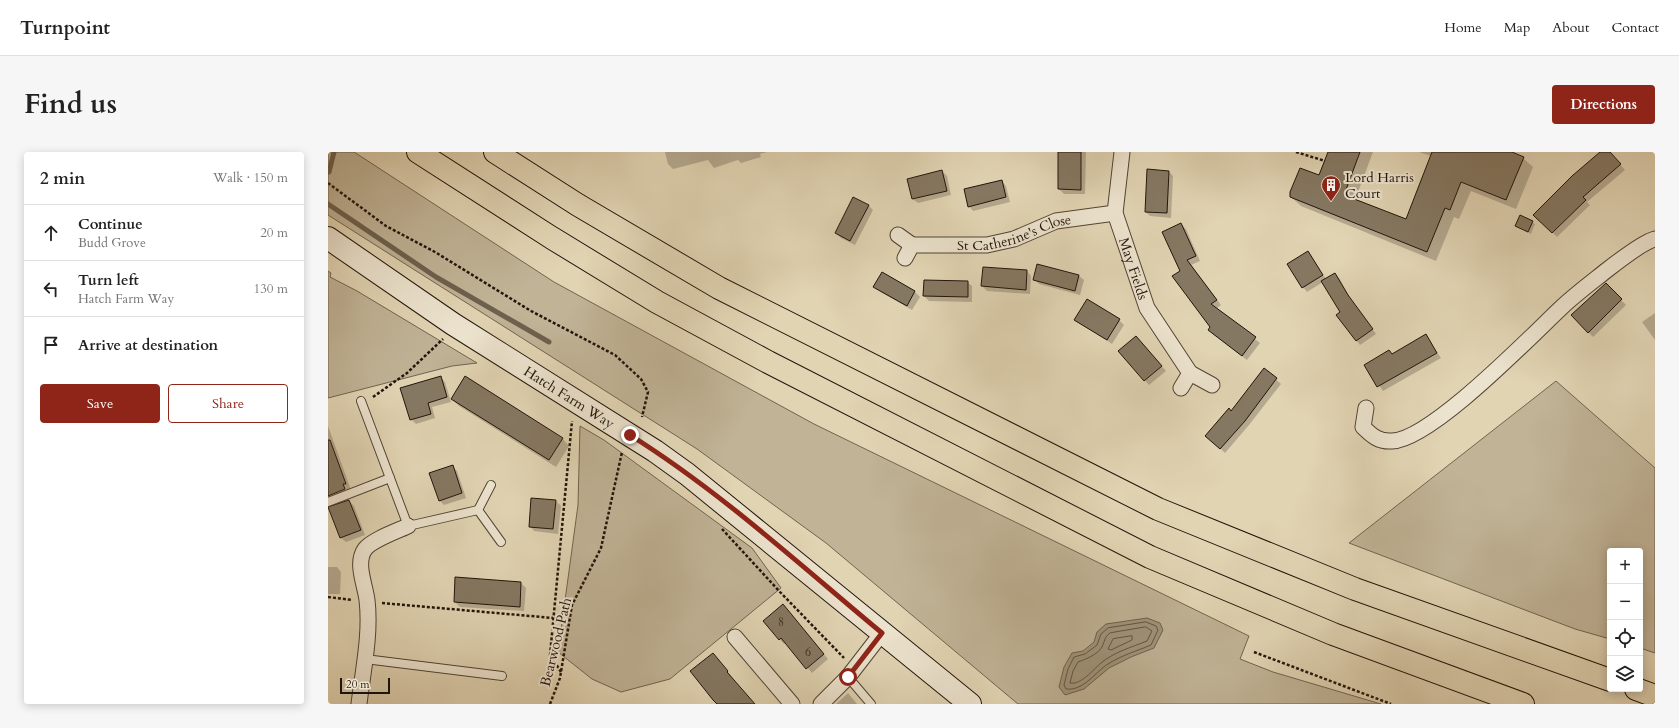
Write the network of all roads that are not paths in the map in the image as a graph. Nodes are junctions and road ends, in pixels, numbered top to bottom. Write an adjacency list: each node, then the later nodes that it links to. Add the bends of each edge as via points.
1 (418, 152): 34 (highway, via 657,302 775,366 1150,557 1333,634)
2 (495, 152): 26 (highway, via 578,205 719,288 1158,509 1355,589)
3 (1122, 152): 4 (street, May Fields)
4 (1115, 213): 8 (street, St Catherine's Close, via 1056,222 987,245); 10 (street, May Fields, via 1147,308)
5 (898, 235): 8 (street)
6 (328, 238): 21 (street, Hatch Farm Way, via 453,324 656,451)
7 (1655, 239): 14 (street, via 1615,264 1564,305 1451,408 1414,434 1393,441 1375,439 1363,427)
8 (912, 245): 9 (street)
9 (905, 258)
10 (1190, 373): 11 (street, May Fields); 12 (street)
11 (1212, 385)
12 (1181, 388)
13 (361, 401): 15 (lane)
14 (1366, 408)
15 (390, 478): 17 (lane); 19 (lane)
16 (490, 485): 18 (lane)
17 (328, 502)
18 (478, 510): 19 (lane); 20 (lane)
19 (408, 526): 23 (street, via 368,545 365,549 360,567 367,602)
20 (501, 542)
21 (882, 633): 25 (street); 33 (street, Hatch Farm Way)
22 (735, 637): 30 (street)
23 (365, 659): 24 (lane); 29 (street)
24 (502, 676)
25 (848, 677): 31 (street); 32 (lane)
26 (1607, 679)
27 (1643, 692): 28 (highway)
28 (1655, 696)
29 (359, 704)
30 (792, 704)
31 (821, 704)
32 (871, 704)
33 (970, 704)
34 (1523, 704)

